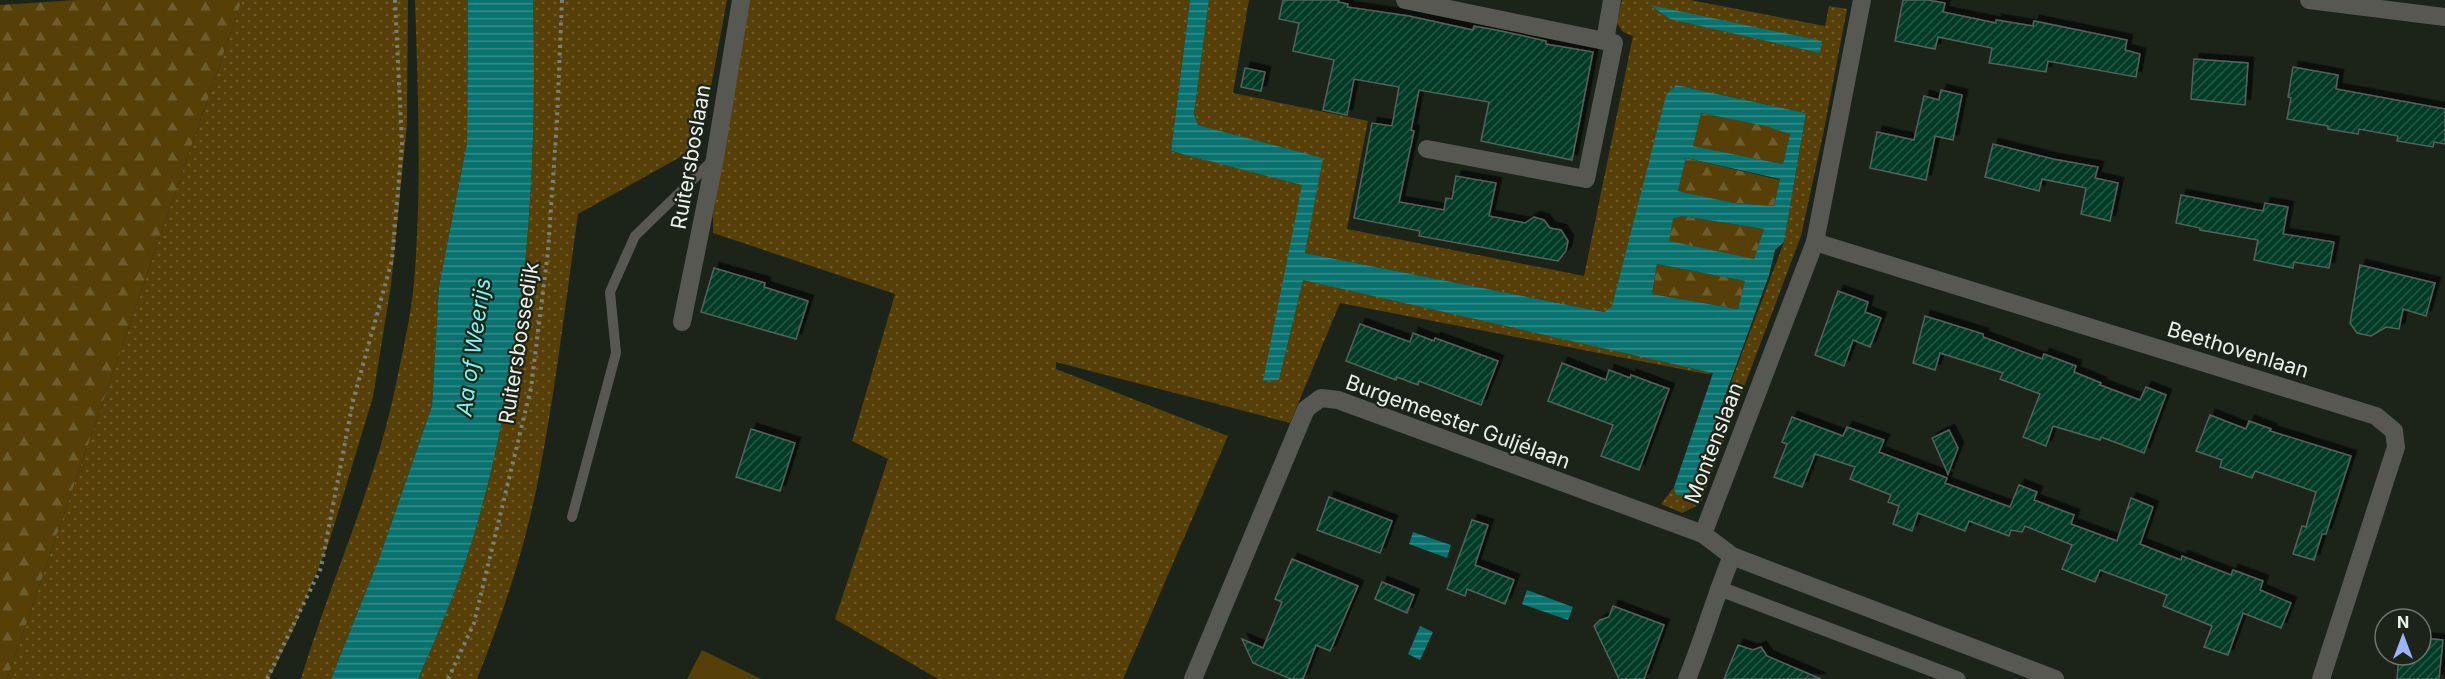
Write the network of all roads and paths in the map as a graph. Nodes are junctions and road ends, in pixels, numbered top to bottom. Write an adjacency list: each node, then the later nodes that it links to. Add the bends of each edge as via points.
1 (395, 0): 18 (path, via 402,144 392,260 353,401 321,568)
2 (562, 0): 19 (path, Ruitersbossedijk, via 548,251 531,388 474,623)
3 (741, 0): 11 (street, Ruitersboslaan)
4 (1405, 0): 9 (street)
5 (1612, 0): 9 (street)
6 (1862, 0): 12 (street, Montenslaan)
7 (2309, 0): 8 (street)
8 (2445, 17)
9 (1605, 41): 10 (street, via 1614,43 1586,179)
10 (1426, 149)
11 (715, 158): 13 (street, Ruitersboslaan); 14 (lane, via 635,236 610,292 616,352)
12 (1815, 242): 15 (street, Montenslaan); 24 (street, Beethovenlaan, via 2376,416 2394,430 2396,447)
13 (682, 322)
14 (572, 517)
15 (1703, 534): 16 (street, Montenslaan); 20 (street, Burgemeester Guljélaan, via 1338,400 1320,398 1306,409)
16 (1732, 556): 17 (street); 23 (street, Montenslaan)
17 (1718, 588): 21 (street); 22 (street)
18 (267, 679)
19 (448, 679)
20 (1193, 679)
21 (1687, 679)
22 (1958, 679)
23 (2055, 679)
24 (2321, 679)

